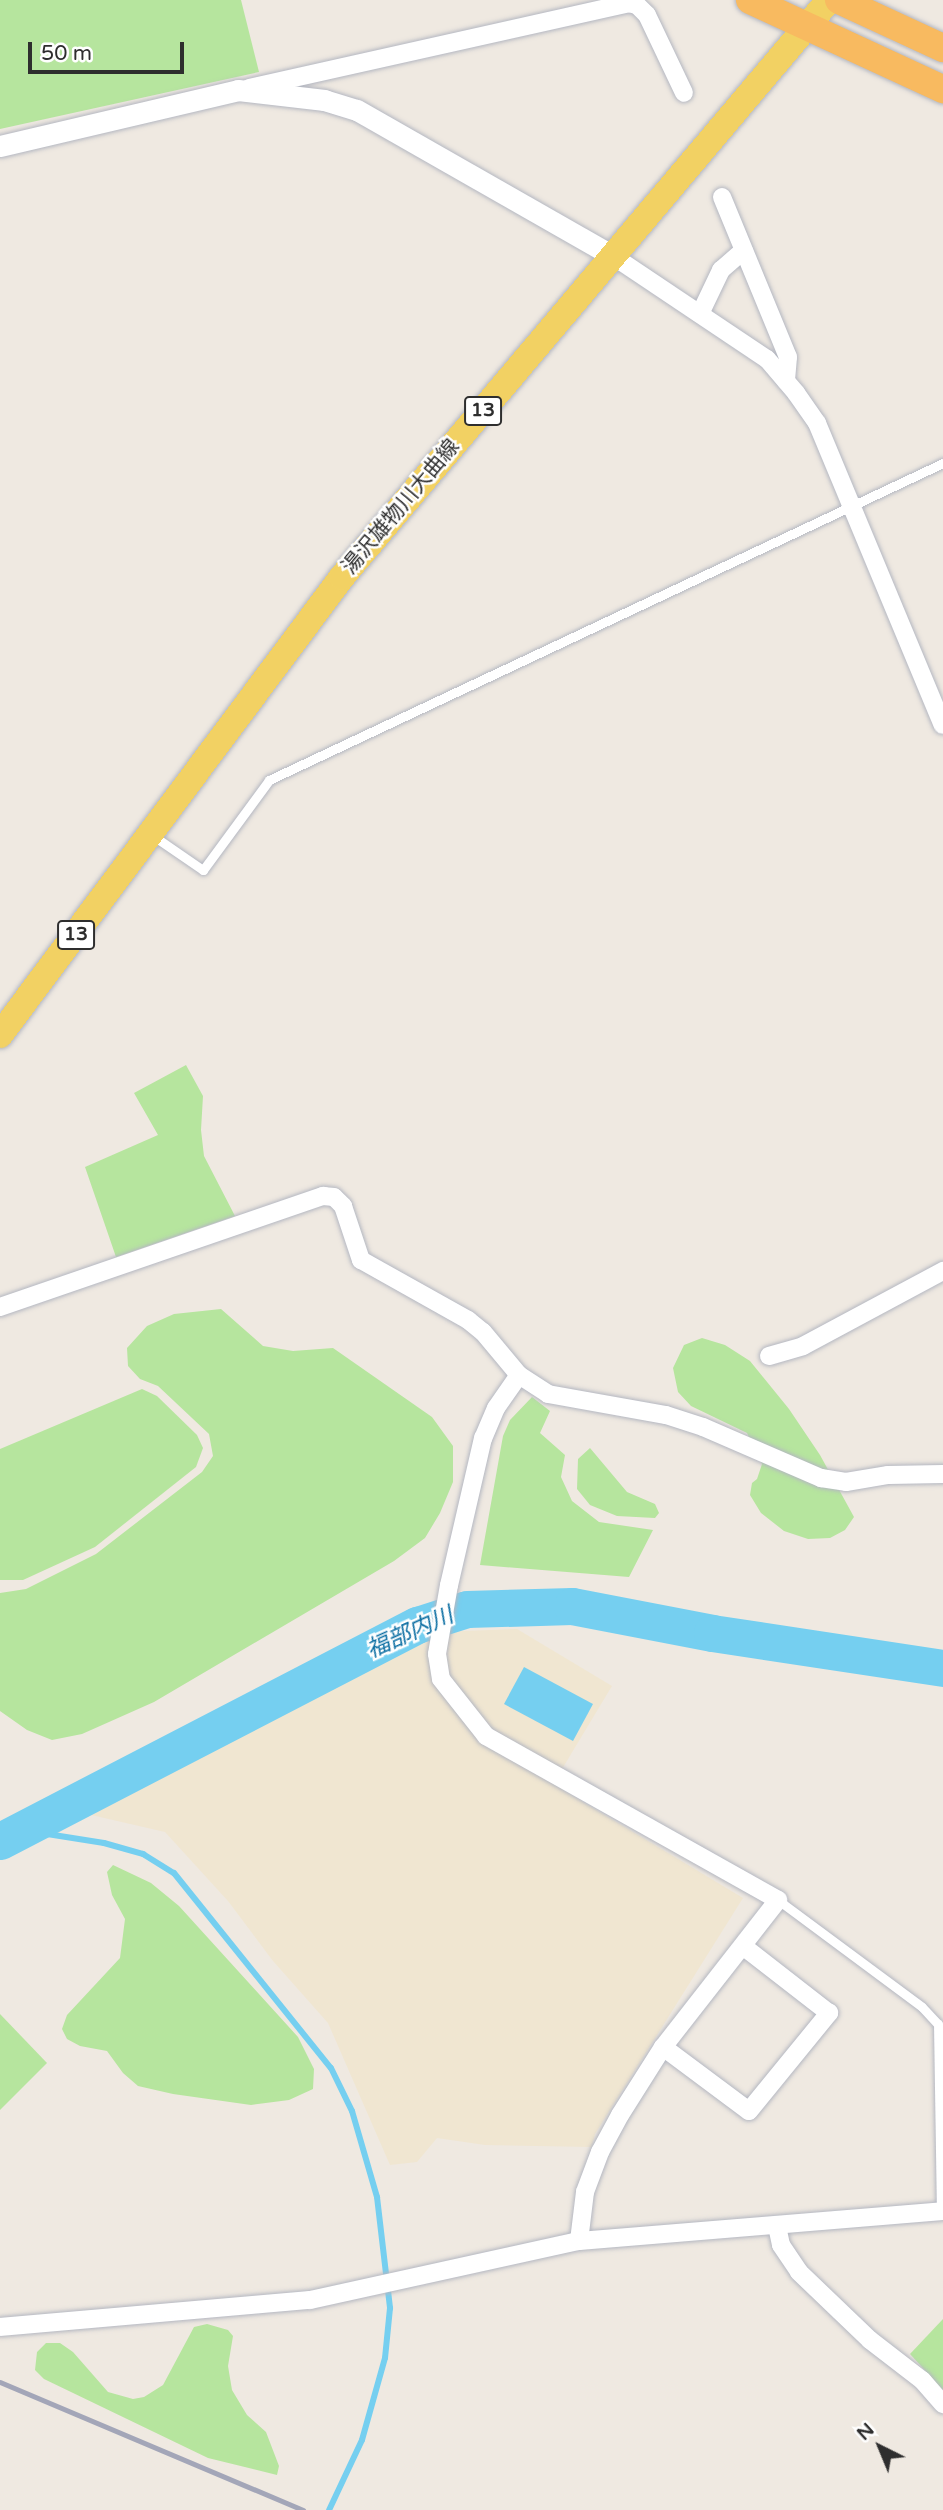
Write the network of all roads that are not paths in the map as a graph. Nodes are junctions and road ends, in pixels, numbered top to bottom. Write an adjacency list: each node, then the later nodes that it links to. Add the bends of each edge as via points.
1 (750, 0): 4 (highway)
2 (829, 0): 4 (main road, 湯沢雄物川大曲線 / 13)
3 (839, 0): 5 (highway)
4 (807, 26): 6 (highway); 12 (main road, 湯沢雄物川大曲線 / 13)
5 (943, 48)
6 (943, 89)
7 (238, 90): 8 (street, via 628,3 646,15); 9 (street); 12 (street, via 324,100 357,110)
8 (684, 93)
9 (0, 146)
10 (722, 197): 11 (street)
11 (744, 250): 13 (street, via 722,270); 14 (street, via 788,357)
12 (613, 256): 13 (street); 18 (main road, 湯沢雄物川大曲線 / 13, via 342,577)
13 (700, 314): 14 (street, via 767,359)
14 (786, 381): 16 (street, via 817,423)
15 (943, 463): 16 (lane)
16 (851, 507): 17 (street); 18 (lane, via 269,780 203,870)
17 (943, 725)
18 (151, 834): 19 (main road, 湯沢雄物川大曲線 / 13)
19 (0, 1035)
20 (943, 1271): 22 (street, via 803,1346)
21 (0, 1307): 23 (street, via 323,1196 343,1206 361,1260 468,1320)
22 (769, 1356)
23 (519, 1375): 24 (street, via 548,1394 629,1407 704,1427 821,1478 846,1482 888,1475); 25 (street, via 496,1408 483,1438 449,1585 437,1654 441,1679 486,1736)
24 (943, 1474)
25 (778, 1900): 26 (street); 28 (lane, via 922,2007 938,2024)
26 (743, 1946): 27 (street); 27 (street, via 829,2014 749,2111)
27 (663, 2047): 30 (street, via 600,2152 585,2192)
28 (942, 2211): 29 (street)
29 (777, 2226): 30 (street); 32 (street, via 781,2245 799,2272 870,2340 922,2380)
30 (579, 2241): 31 (street, via 310,2300)
31 (0, 2327)
32 (943, 2404)

